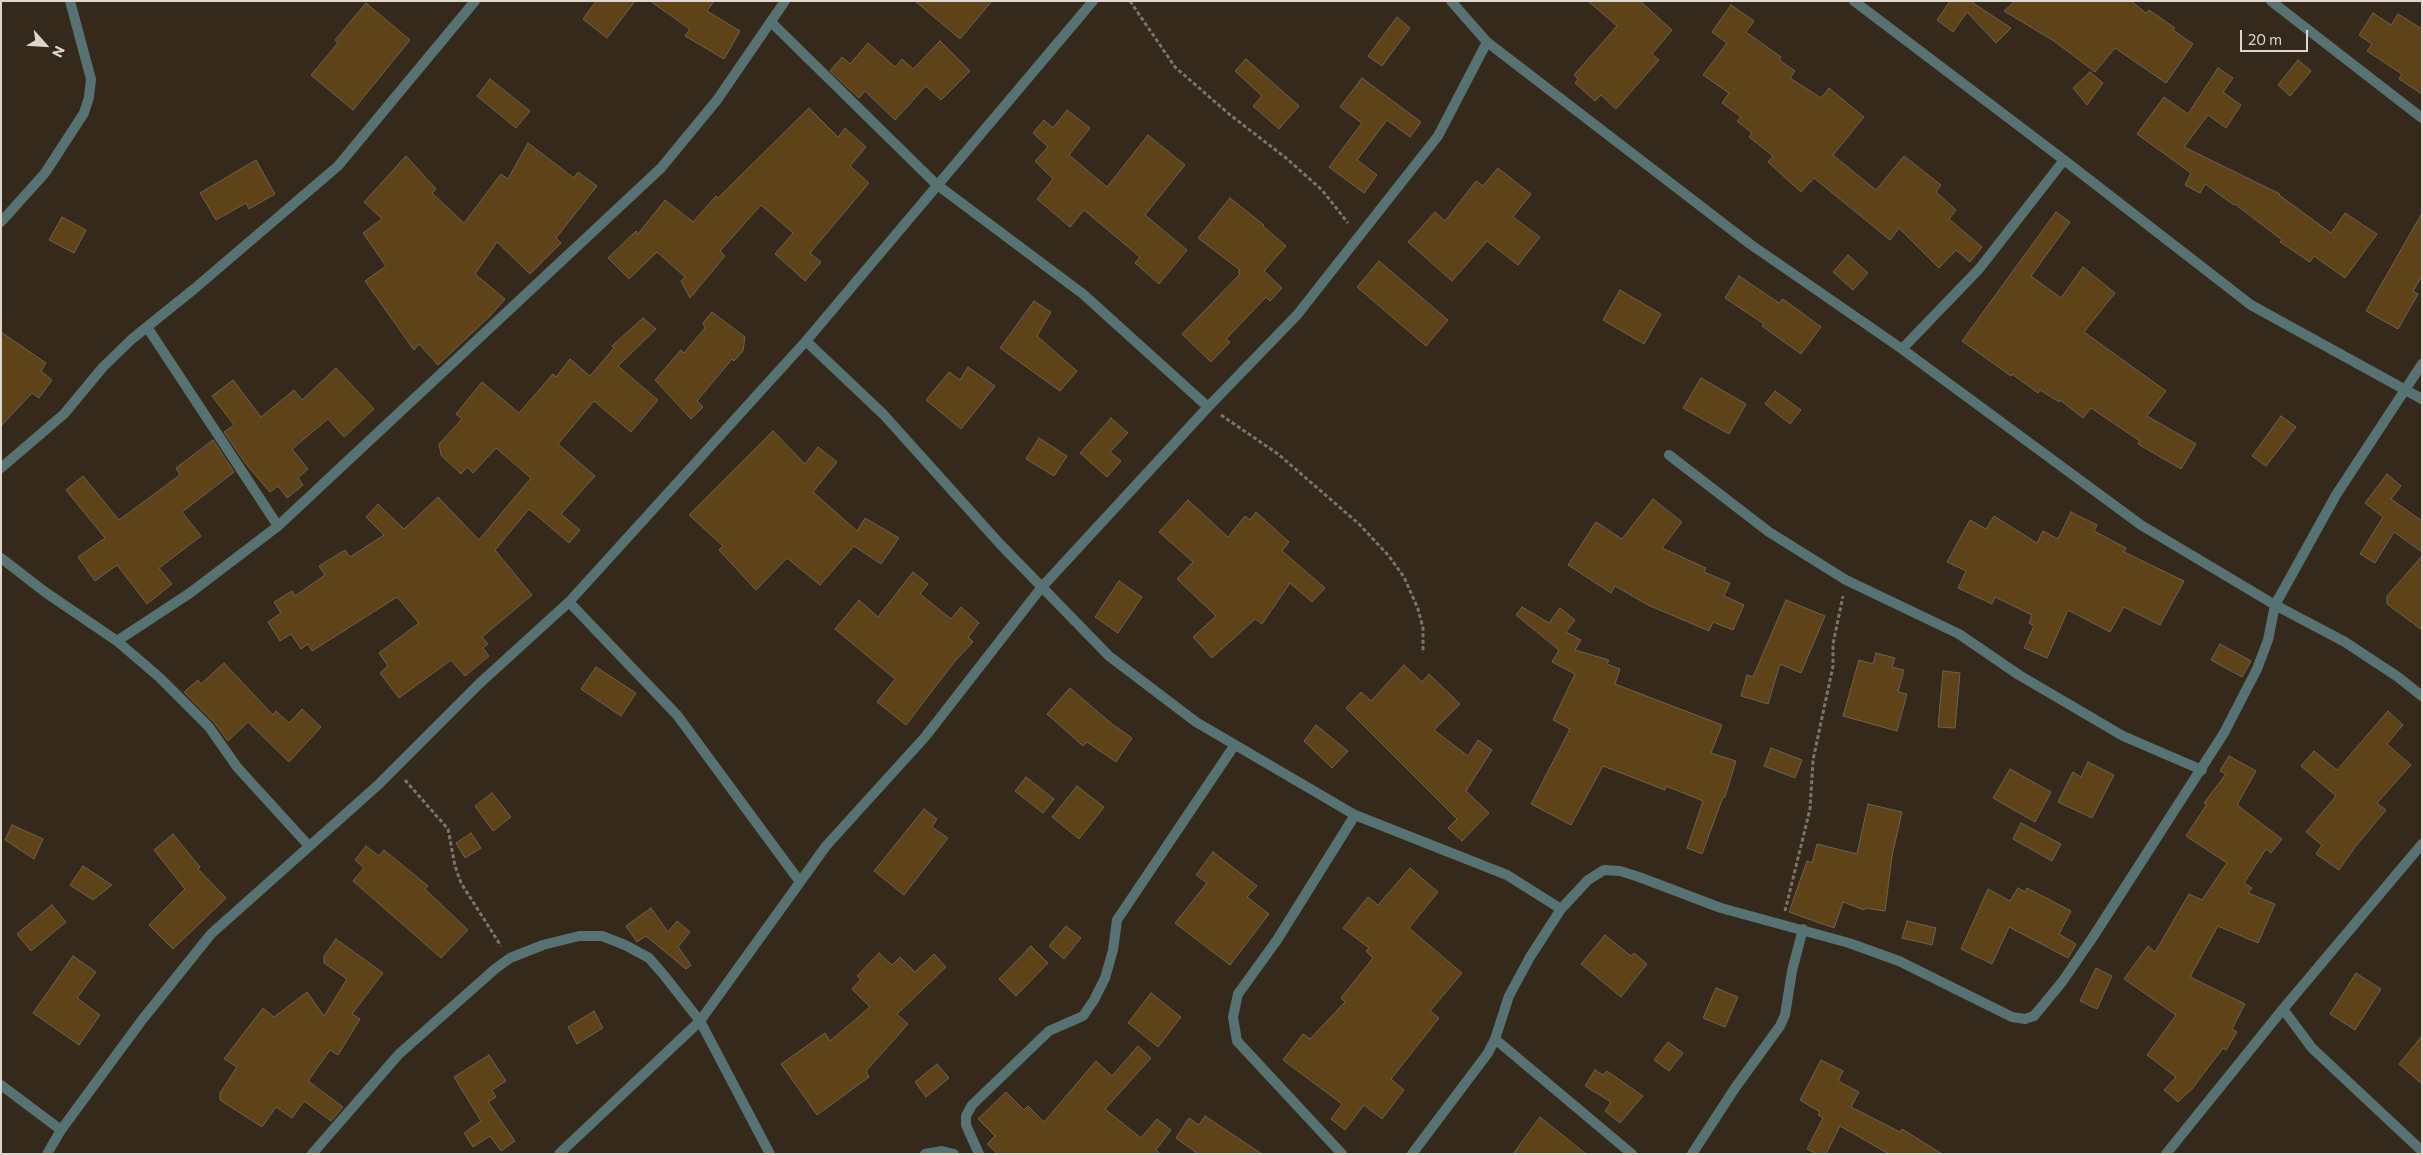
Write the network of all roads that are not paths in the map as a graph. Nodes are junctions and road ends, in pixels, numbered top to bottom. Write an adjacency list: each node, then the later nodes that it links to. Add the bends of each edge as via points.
1 (70, 1): 13 (street, via 90,79 90,97 84,113 45,173)
2 (475, 1): 14 (street, via 338,166)
3 (785, 1): 8 (street)
4 (1093, 1): 12 (street)
5 (1452, 1): 9 (street)
6 (1854, 1): 11 (street)
7 (2271, 1): 10 (street)
8 (771, 22): 12 (street); 23 (street, via 717,100 661,168)
9 (1487, 42): 16 (street, via 1750,244); 20 (street, via 1438,136 1296,315)
10 (2422, 118)
11 (2064, 160): 16 (street, via 1979,269); 18 (street, via 2251,305)
12 (936, 184): 15 (street); 20 (street, via 1083,294)
13 (1, 222)
14 (147, 327): 22 (street, via 103,367 64,414); 23 (street)
15 (806, 341): 25 (street, via 884,415); 26 (street)
16 (1902, 350): 27 (street, via 2142,525)
17 (2422, 364): 18 (street)
18 (2404, 389): 19 (street); 27 (street, via 2336,495)
19 (2422, 399)
20 (1208, 407): 25 (street)
21 (1669, 455): 31 (street, via 1769,532 1846,580 1959,634 2019,675 2123,736)
22 (1, 468)
23 (278, 526): 28 (street, via 190,593)
24 (1, 558): 28 (street)
25 (1041, 588): 30 (street, via 1109,656 1196,722); 35 (street, via 925,737 826,846)
26 (570, 602): 34 (street); 35 (street, via 677,715)
27 (2275, 605): 29 (street, via 2345,642); 31 (street, via 2268,640 2251,683)
28 (117, 641): 34 (street, via 209,727 237,767)
29 (2422, 696)
30 (1234, 746): 32 (street); 50 (street, via 1117,920 1105,978 1083,1016 1049,1032 972,1105 966,1116 966,1126)
31 (2202, 770): 37 (street, via 2093,937 2034,1016 2025,1019 2012,1017 1899,961)
32 (1355, 815): 36 (street, via 1507,875); 51 (street, via 1277,940 1238,994 1233,1017 1237,1041)
33 (2422, 844): 38 (street)
34 (309, 846): 42 (street, via 211,934)
35 (800, 882): 39 (street)
36 (1561, 909): 37 (street, via 1588,880 1604,870 1620,871 1721,908); 40 (street, via 1509,996)
37 (1803, 929): 54 (street, via 1780,1026)
38 (2283, 1009): 43 (street, via 2312,1048); 55 (street)
39 (700, 1021): 45 (street, via 649,958 626,945 602,936 579,936 543,944 510,958 399,1054); 46 (street); 47 (street)
40 (1495, 1039): 52 (street, via 1488,1053); 53 (street)
41 (1, 1085): 42 (street)
42 (60, 1130): 44 (street)
43 (2422, 1151)
44 (47, 1154)
45 (312, 1154)
46 (559, 1154)
47 (770, 1154)
48 (925, 1154): 49 (street, via 935,1151)
49 (954, 1154)
50 (979, 1154)
51 (1342, 1154)
52 (1412, 1154)
53 (1632, 1154)
54 (1692, 1154)
55 (2166, 1154)

